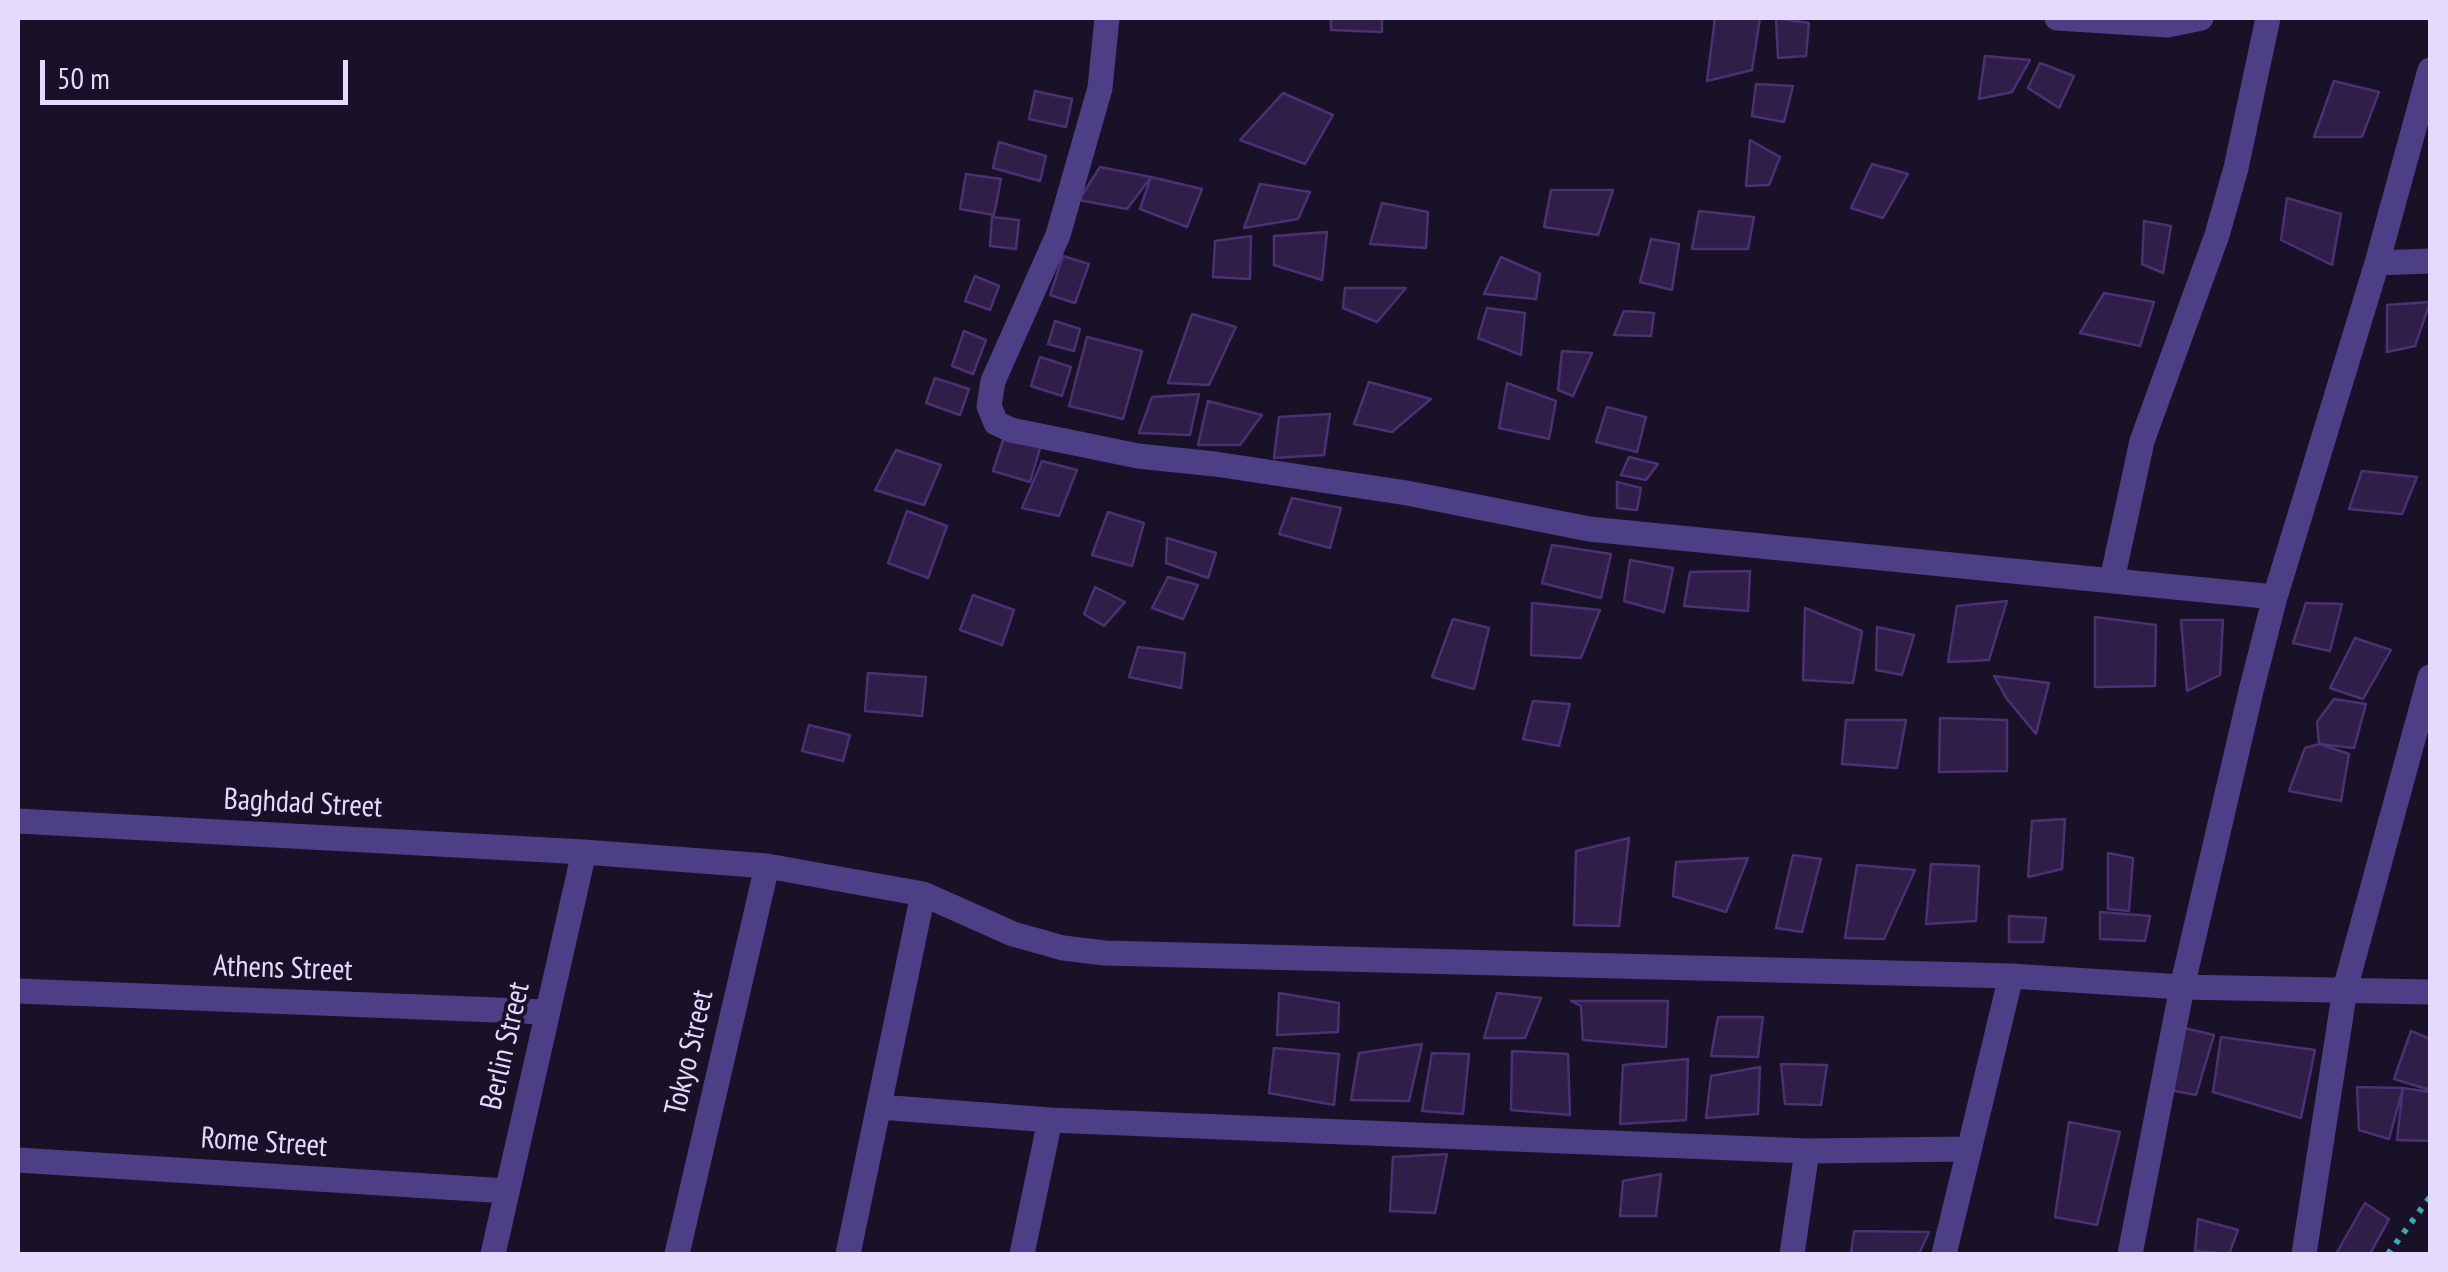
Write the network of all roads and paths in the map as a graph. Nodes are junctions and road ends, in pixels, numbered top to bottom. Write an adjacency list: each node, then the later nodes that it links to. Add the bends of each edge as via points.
1 (1107, 18): 9 (street, via 1100,88 1058,235 993,381 989,406 996,423 1138,456 1407,493 1590,528)
2 (2057, 18): 3 (street, via 2168,25)
3 (2202, 18)
4 (2268, 18): 9 (street, via 2236,168 2142,441)
5 (2430, 70): 6 (street)
6 (2426, 95): 8 (street)
7 (2430, 261): 8 (street)
8 (2377, 263): 10 (street)
9 (2112, 580): 10 (street)
10 (2275, 597): 17 (street)
11 (2430, 677): 18 (street)
12 (18, 822): 13 (street, Baghdad Street)
13 (584, 852): 14 (street, Baghdad Street); 21 (street, Berlin Street)
14 (767, 866): 15 (street, Baghdad Street); 30 (street, Tokyo Street)
15 (923, 894): 16 (street, Baghdad Street, via 1013,934 1105,953); 22 (street)
16 (2011, 976): 17 (street, Baghdad Street); 24 (street)
17 (2182, 986): 18 (street, Baghdad Street); 35 (street)
18 (2345, 988): 20 (street, Baghdad Street); 36 (street)
19 (18, 991): 21 (street, Athens Street)
20 (2430, 992)
21 (546, 1012): 27 (street, Berlin Street)
22 (878, 1106): 23 (street); 31 (street)
23 (1050, 1120): 25 (street); 32 (street)
24 (1967, 1149): 25 (street); 34 (street)
25 (1807, 1151): 33 (street)
26 (18, 1160): 27 (street, Rome Street)
27 (507, 1190): 29 (street, Berlin Street)
28 (2430, 1197): 37 (path)
29 (493, 1254)
30 (678, 1254)
31 (848, 1254)
32 (1022, 1254)
33 (1792, 1254)
34 (1944, 1254)
35 (2130, 1254)
36 (2304, 1254)
37 (2388, 1254)

